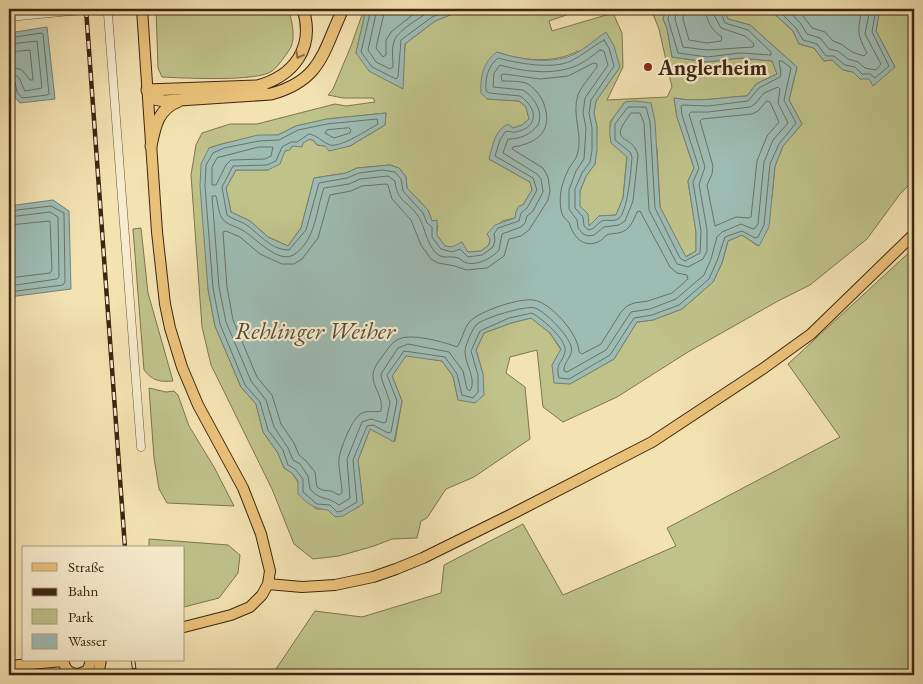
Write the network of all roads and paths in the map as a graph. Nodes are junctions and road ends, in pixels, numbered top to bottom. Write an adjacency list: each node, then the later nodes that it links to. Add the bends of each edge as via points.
1 (105, 9): 11 (street, via 108,14)
2 (142, 9): 7 (main road)
3 (303, 9): 7 (highway, one-way to 7, via 307,25 301,54 293,66 270,82 256,86)
4 (343, 9): 8 (highway, via 318,65 300,83 271,94)
5 (81, 10): 6 (street)
6 (9, 17)
7 (146, 90): 8 (highway, via 154,99); 9 (main road)
8 (183, 100): 9 (highway, via 169,105 161,114)
9 (152, 146): 12 (main road, via 157,232 170,328 198,405 243,488 261,534 270,571)
10 (914, 234): 12 (main road, via 811,334 652,442 396,569 335,585)
11 (141, 446)
12 (268, 584): 13 (main road, via 262,595 241,612)
13 (185, 627)
14 (45, 662): 18 (main road)
15 (64, 662): 19 (main road, via 70,672)
16 (91, 662): 19 (main road)
17 (101, 662): 20 (main road)
18 (9, 666)
19 (85, 674)
20 (98, 675)

